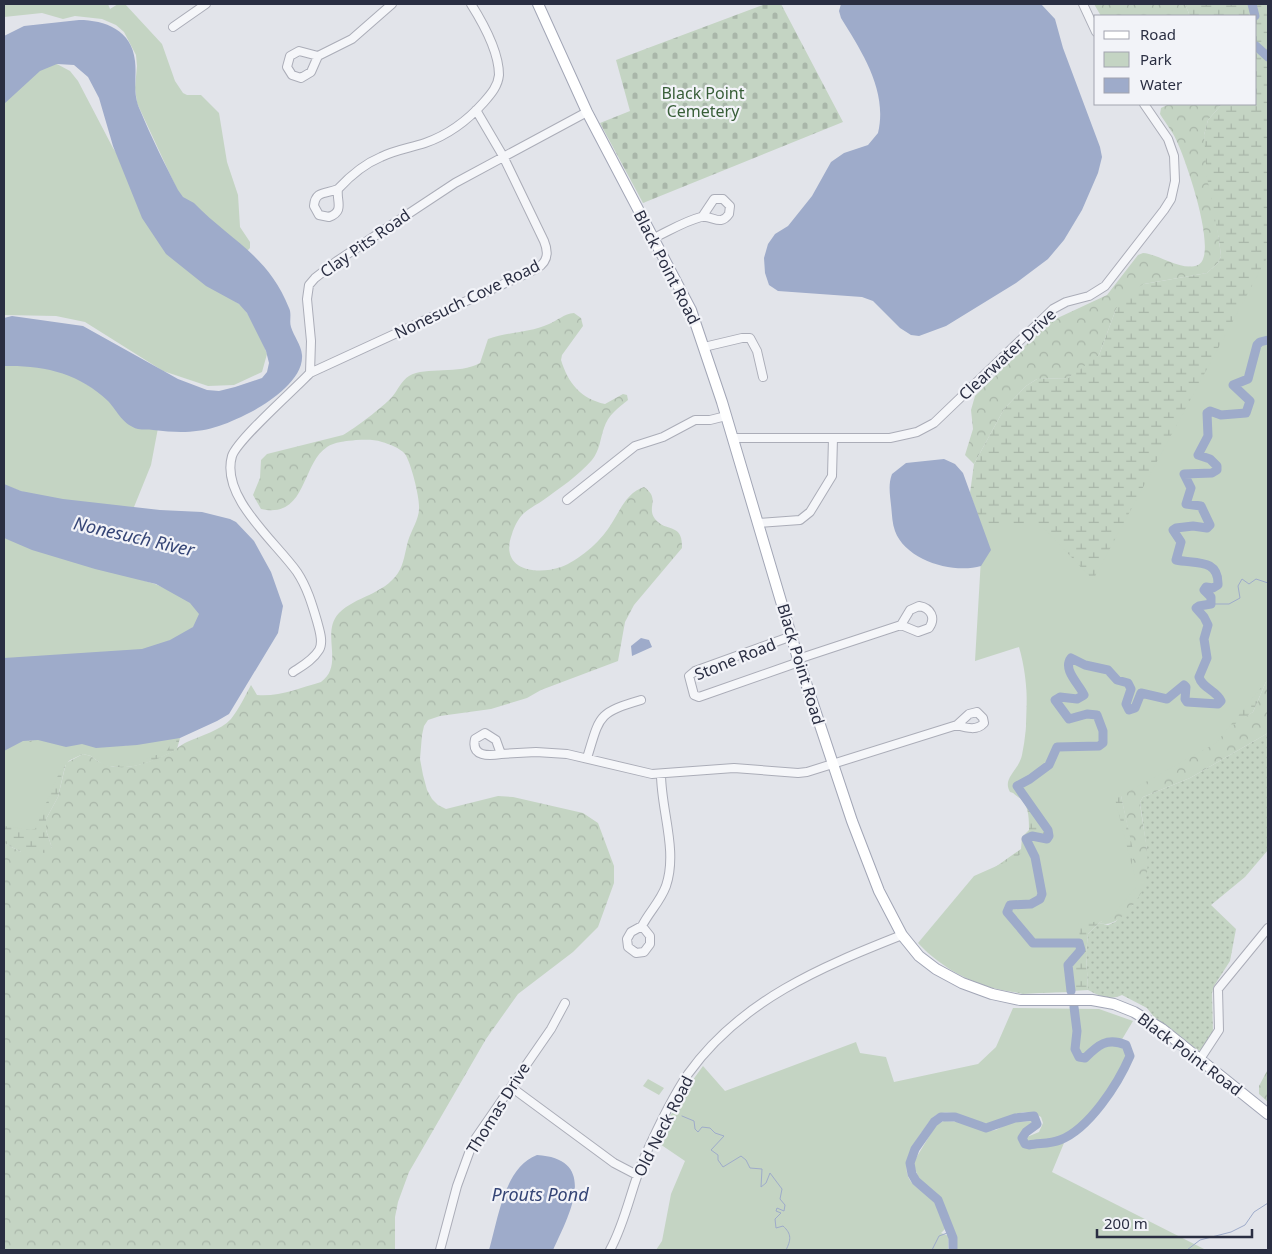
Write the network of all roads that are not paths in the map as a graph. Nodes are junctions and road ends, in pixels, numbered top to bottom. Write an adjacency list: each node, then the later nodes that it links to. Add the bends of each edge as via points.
1 (206, 4): 6 (street)
2 (392, 4): 8 (street, via 352,38)
3 (471, 4): 10 (street, via 488,39 498,73 496,87)
4 (538, 4): 11 (main road, Black Point Road)
5 (1083, 4): 7 (street)
6 (173, 27)
7 (1094, 28)
8 (318, 56)
9 (1145, 105): 21 (street, Clearwater Drive, via 1170,144 1176,168 1174,187 1159,218 1105,286 1089,296 1053,309 926,428 899,437)
10 (476, 110): 12 (street, Nonesuch Cove Road); 13 (street, via 441,136 370,162)
11 (587, 112): 12 (street, Clay Pits Road); 15 (main road, Black Point Road)
12 (503, 156): 17 (street, Clay Pits Road, via 373,236 311,282 307,299 312,342); 17 (street, Nonesuch Cove Road, via 544,241 548,252 544,263)
13 (338, 189)
14 (702, 217): 15 (street)
15 (654, 238): 16 (main road, Black Point Road, via 684,296)
16 (704, 347): 18 (street, via 750,338 755,344); 19 (main road, Black Point Road)
17 (310, 373): 27 (street, via 242,442 232,456 231,468 241,503 294,568 311,600 321,647 313,658)
18 (763, 377)
19 (726, 416): 20 (main road, Black Point Road); 22 (street, via 692,421 663,437 640,444)
20 (733, 438): 21 (street, Clearwater Drive); 23 (main road, Black Point Road)
21 (833, 438): 23 (street, via 832,476 810,512 800,520)
22 (567, 500)
23 (759, 523): 25 (main road, Black Point Road)
24 (900, 625): 26 (street)
25 (792, 636): 26 (main road, Black Point Road); 26 (street, Stone Road, via 695,671 689,676 689,682 694,695 699,697)
26 (799, 660): 34 (main road, Black Point Road)
27 (293, 672)
28 (641, 700): 29 (street)
29 (632, 703): 30 (street); 33 (street, via 604,714 595,729)
30 (634, 712)
31 (958, 725): 34 (street)
32 (501, 754): 33 (street, via 545,752)
33 (587, 758): 35 (street, via 632,771)
34 (833, 764): 35 (street, via 798,773 734,768); 38 (main road, Black Point Road, via 869,869)
35 (661, 774): 36 (street, via 669,874 661,899)
36 (642, 926)
37 (1268, 928): 40 (street, via 1218,989 1219,1030)
38 (902, 935): 40 (main road, Black Point Road, via 925,962 971,987 1016,999 1077,999 1114,1004 1151,1021); 43 (street, Old Neck Road, via 808,974 734,1025 688,1075)
39 (565, 1003): 41 (street, Thomas Drive)
40 (1200, 1059): 42 (main road, Black Point Road)
41 (511, 1086): 43 (street, via 614,1163); 44 (street, Thomas Drive, via 467,1156)
42 (1268, 1114)
43 (637, 1175): 45 (street, Old Neck Road, via 624,1219)
44 (440, 1250)
45 (610, 1250)

